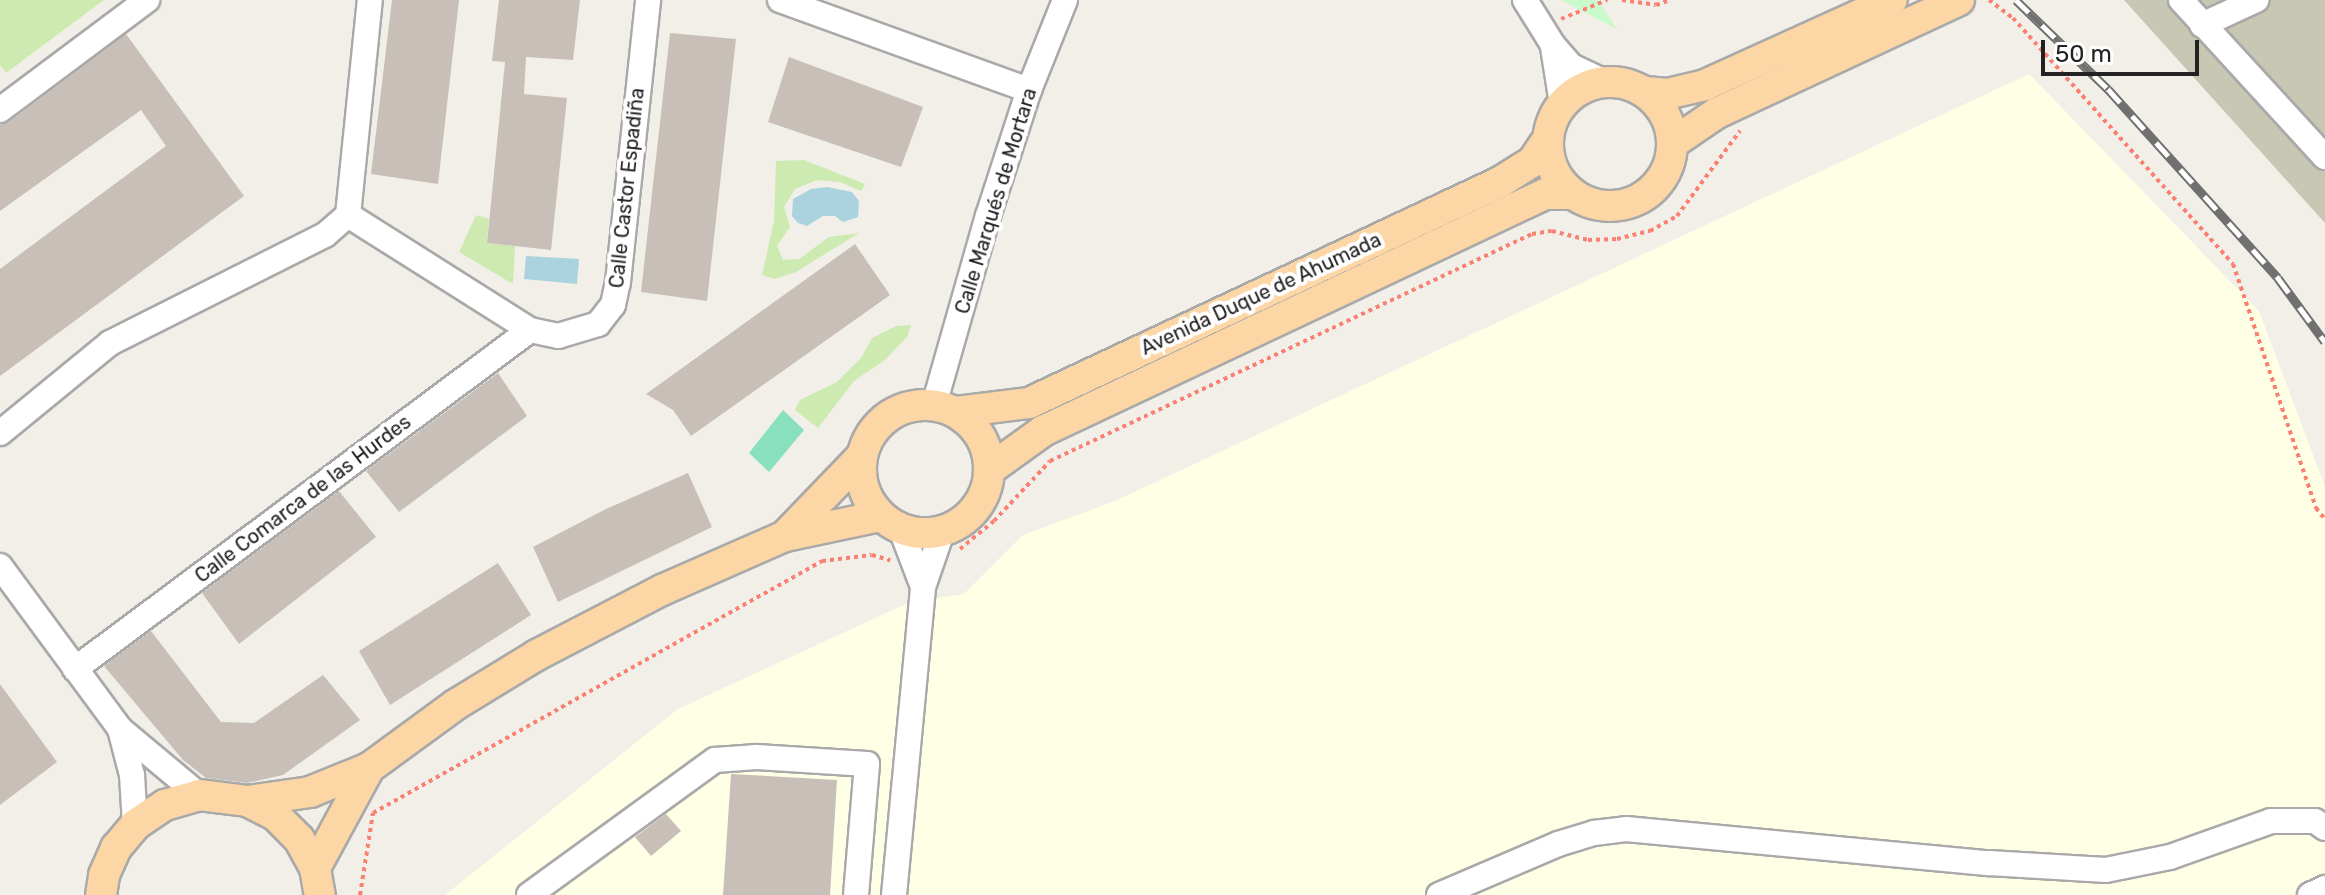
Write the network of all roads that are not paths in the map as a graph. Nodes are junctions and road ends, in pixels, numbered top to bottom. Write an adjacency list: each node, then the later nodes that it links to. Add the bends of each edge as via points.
1 (123, 0): 15 (street)
2 (147, 0): 19 (street)
3 (370, 0): 24 (street)
4 (648, 0): 25 (street, Calle Castor Espadiña, via 613,305 598,324 576,333 558,336)
5 (780, 0): 16 (street)
6 (1065, 0): 16 (street, Calle Marqués de Mortara)
7 (1525, 0): 13 (street)
8 (1892, 0): 17 (main road, via 1705,85 1667,94)
9 (2181, 0): 12 (street)
10 (2256, 0): 12 (street)
11 (1952, 4): 21 (main road, via 1717,113)
12 (2202, 25): 22 (street)
13 (1547, 36): 14 (street, via 1571,66); 18 (street)
14 (1605, 82): 17 (main road); 18 (main road)
15 (0, 90)
16 (1029, 90): 26 (street, Calle Marqués de Mortara, via 988,216)
17 (1646, 92): 21 (main road, via 1666,115)
18 (1562, 104): 20 (main road)
19 (0, 110)
20 (1548, 139): 23 (main road, via 1552,167); 26 (main road, Avenida Duque de Ahumada, via 1533,161 1500,182 1029,403)
21 (1673, 143): 23 (main road, via 1661,181 1640,200 1600,206)
22 (2325, 157)
23 (1572, 194): 29 (main road, Avenida Duque de Ahumada, via 1545,194 1058,424)
24 (348, 215): 25 (street, Calle Castor Espadiña); 27 (street, via 325,235 110,343)
25 (530, 330): 35 (street, Calle Comarca de las Hurdes)
26 (945, 408): 28 (main road, via 909,406 885,418); 29 (main road, via 976,429)
27 (0, 433)
28 (861, 457): 30 (main road, via 867,498); 32 (main road)
29 (989, 470): 31 (main road, via 984,494 972,512)
30 (891, 522): 31 (main road, via 926,533); 32 (main road); 33 (street)
31 (943, 529): 33 (street)
32 (785, 536): 37 (main road, via 662,590 537,655 455,705)
33 (924, 562): 47 (street)
34 (0, 566): 35 (street)
35 (75, 669): 36 (street)
36 (120, 729): 38 (street); 40 (street, via 132,775)
37 (369, 768): 39 (main road, via 310,792); 42 (main road)
38 (199, 795): 39 (main road); 40 (main road, via 165,805)
39 (247, 801): 42 (main road, via 276,816 299,839)
40 (135, 825): 45 (main road, via 116,848)
41 (2325, 828): 48 (street, via 2315,821 2271,821 2170,857 2106,870 1626,829 1558,844)
42 (317, 881)
43 (2325, 888): 49 (street)
44 (856, 894): 46 (street, via 867,764 757,757 715,760)
45 (101, 895)
46 (529, 895)
47 (894, 895)
48 (1439, 895)
49 (2310, 895)

